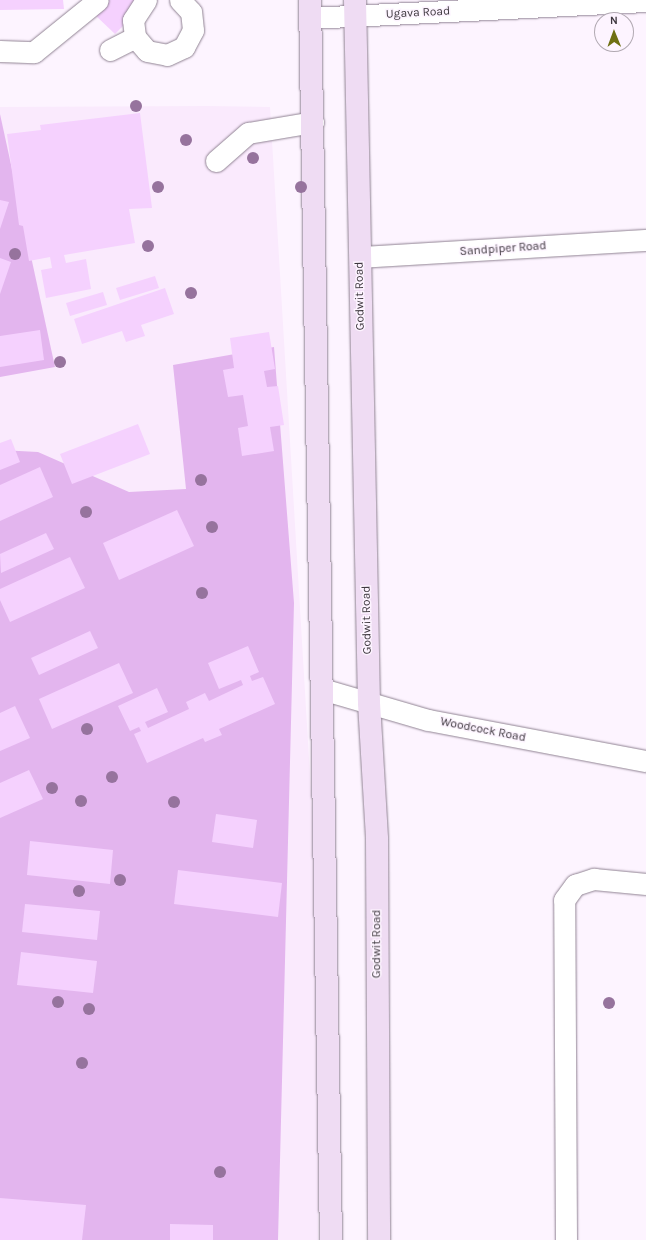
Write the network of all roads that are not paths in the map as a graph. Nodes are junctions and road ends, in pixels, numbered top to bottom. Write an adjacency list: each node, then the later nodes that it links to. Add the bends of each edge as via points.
1 (98, 0): 9 (street, via 34,52)
2 (146, 0): 7 (street, via 133,20)
3 (180, 0): 7 (street, via 193,20 190,39 184,47 167,55 156,55 147,51)
4 (646, 1): 5 (street, Ugava Road)
5 (355, 8): 6 (street, Ugava Road); 13 (main road, Godwit Road)
6 (310, 9): 10 (main road)
7 (135, 37): 8 (street)
8 (110, 50)
9 (0, 52)
10 (313, 122): 11 (street, via 248,133); 14 (main road)
11 (216, 161)
12 (646, 240): 13 (street, Sandpiper Road)
13 (360, 258): 15 (main road, Godwit Road)
14 (322, 689): 15 (street, Woodcock Road); 18 (main road)
15 (369, 703): 16 (street, Woodcock Road, via 428,720); 19 (main road, Godwit Road, via 376,839)
16 (646, 761)
17 (646, 884): 20 (street, via 594,879 575,885 564,900)
18 (331, 1240)
19 (379, 1240)
20 (566, 1240)

